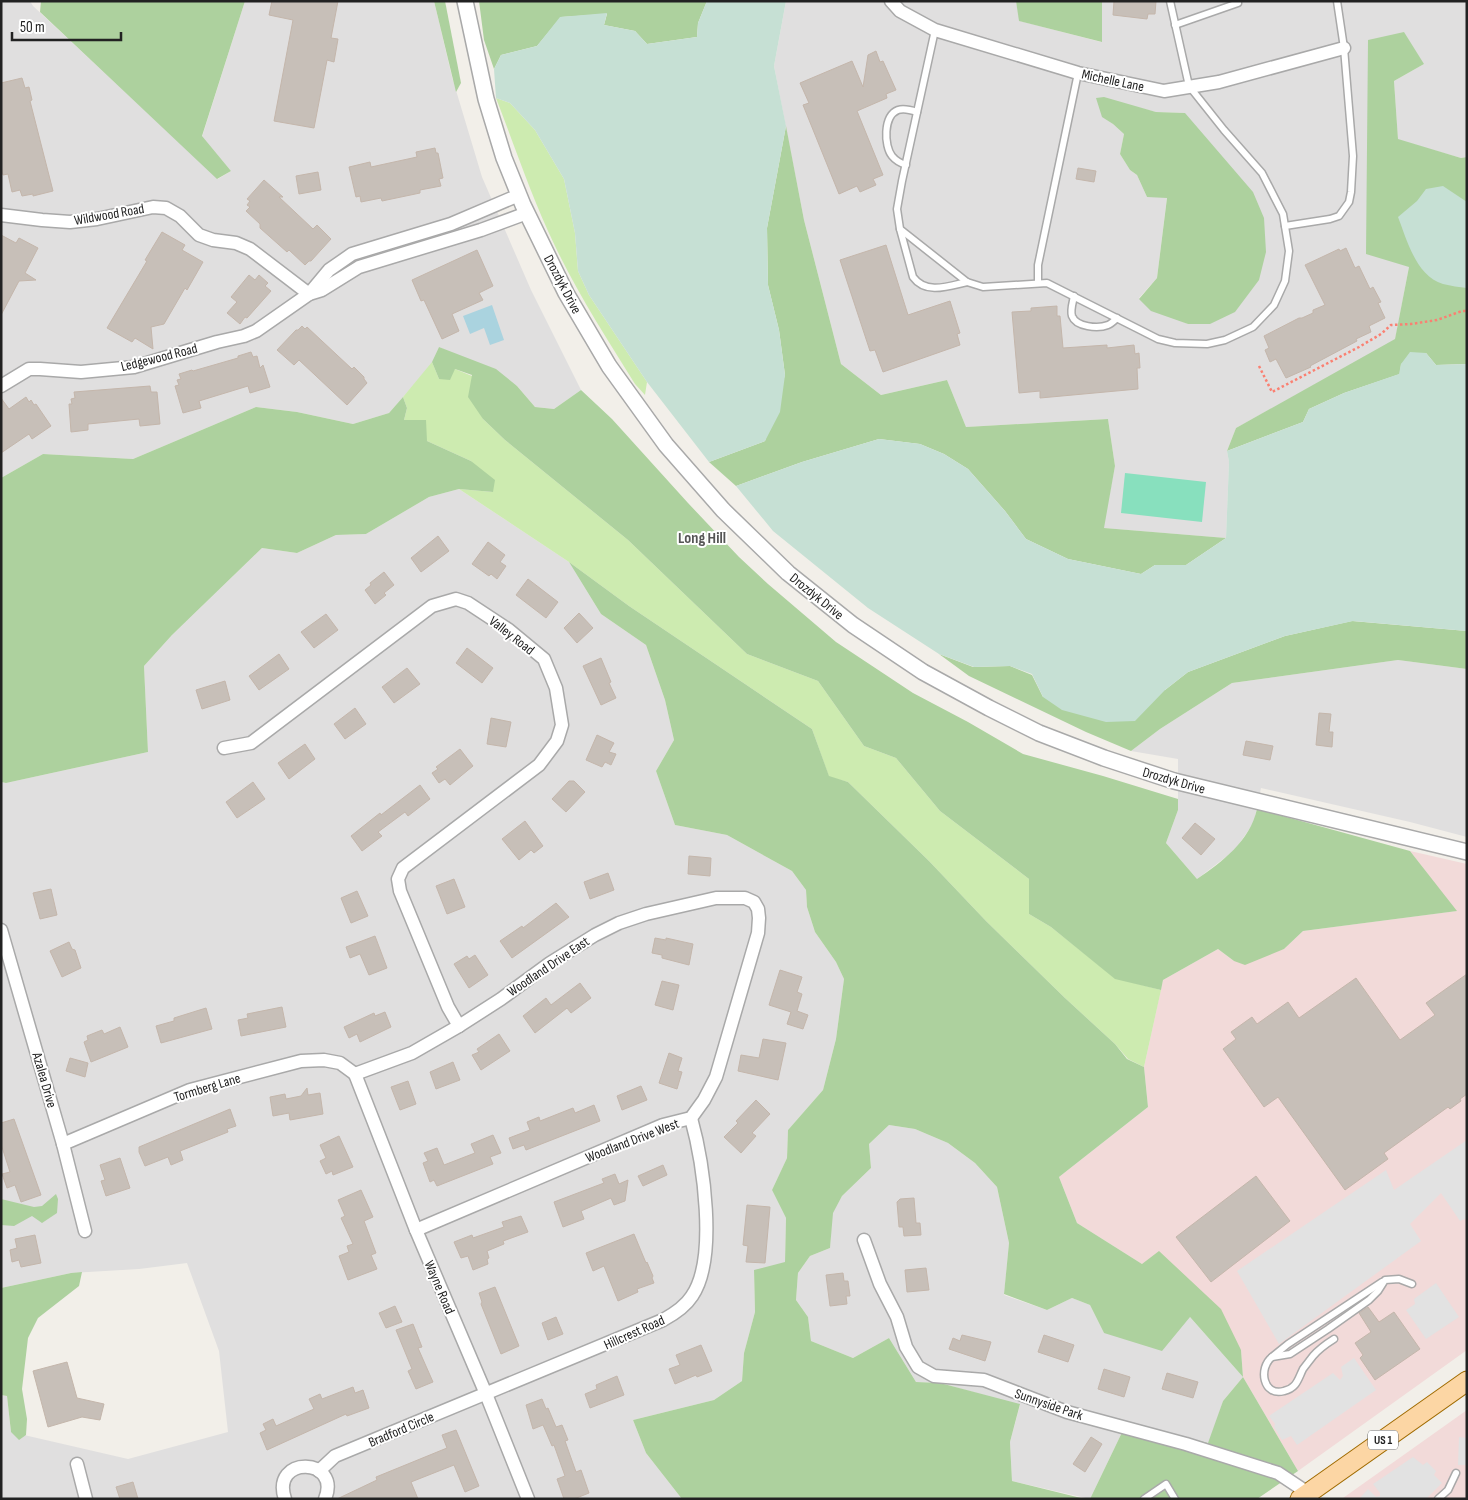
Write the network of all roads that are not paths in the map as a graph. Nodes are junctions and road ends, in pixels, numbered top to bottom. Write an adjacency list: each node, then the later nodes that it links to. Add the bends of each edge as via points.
1 (465, 1): 13 (street, Drozdyk Drive, via 487,103)
2 (891, 1): 7 (street, Michelle Lane, via 900,11)
3 (1170, 1): 6 (lane)
4 (1337, 1): 8 (lane)
5 (1240, 2): 6 (lane)
6 (1175, 25): 10 (lane)
7 (935, 30): 9 (street, Michelle Lane); 11 (lane)
8 (1344, 48): 10 (street, Michelle Lane, via 1219,82); 16 (lane, via 1353,156 1349,202 1339,216)
9 (1078, 73): 10 (street, Michelle Lane, via 1164,91); 19 (lane, via 1038,265)
10 (1189, 86): 16 (lane, via 1262,173 1284,214)
11 (917, 112): 12 (lane); 12 (lane, via 898,110 888,121 888,150 896,160)
12 (906, 165): 17 (lane, via 897,209)
13 (519, 195): 14 (street, Drozdyk Drive); 20 (street, Ledgewood Road, via 451,224 351,255 329,270)
14 (527, 213): 20 (street, Ledgewood Road, via 369,263); 25 (street, Drozdyk Drive, via 566,293 609,366 666,445 723,510 788,573 853,626 923,672 988,708 1104,758 1174,781)
15 (1, 215): 20 (street, Wildwood Road, via 70,222 153,207 166,208 180,216 199,235 250,249)
16 (1285, 226): 22 (lane, via 1289,251 1285,281 1274,305 1253,326 1225,340 1207,344 1175,343 1158,339)
17 (900, 229): 18 (lane); 18 (lane, via 912,277 918,284 938,288)
18 (967, 282): 19 (lane, via 983,287)
19 (1038, 283): 21 (lane, via 1047,283)
20 (309, 294): 23 (street, Ledgewood Road, via 244,336 134,366 81,372 29,370)
21 (1074, 296): 22 (lane); 22 (lane, via 1071,310 1077,322 1096,327 1109,325)
22 (1117, 318)
23 (1, 386)
24 (224, 748): 28 (street, Valley Road, via 251,743 432,606 444,602 456,599 468,603 509,630 544,659 561,710 562,725 557,741 539,765 403,868 398,879 448,1008)
25 (1467, 852)
26 (754, 902): 28 (street, Woodland Drive East, via 745,898 716,898 619,922 550,963); 30 (street, Woodland Drive West, via 758,909 758,933 716,1077)
27 (1, 930): 31 (street, Azalea Drive)
28 (459, 1026): 29 (street, Woodland Drive East, via 412,1053)
29 (355, 1074): 31 (street, Tormberg Lane, via 340,1064 324,1060 301,1061 263,1070 190,1090); 32 (street, Wayne Road)
30 (691, 1118): 32 (street, Woodland Drive West, via 663,1125); 38 (street, Hillcrest Road, via 699,1147 707,1229 701,1278 693,1296 663,1320)
31 (63, 1144): 33 (street, Azalea Drive)
32 (416, 1230): 38 (street, Wayne Road)
33 (85, 1231)
34 (864, 1240): 42 (street, Sunnyside Park, via 906,1347 918,1368 934,1376 984,1380 1067,1412 1269,1470 1278,1473)
35 (1412, 1284): 36 (lane, via 1385,1280 1369,1300 1328,1329 1290,1354 1272,1357 1264,1367 1266,1385 1273,1391 1282,1392 1296,1385 1314,1354)
36 (1334, 1339)
37 (1467, 1381): 42 (main road, US 1)
38 (486, 1394): 40 (street, Bradford Circle, via 335,1456); 47 (street, Wayne Road)
39 (77, 1464): 44 (street)
40 (319, 1471): 45 (street, via 305,1466 291,1471 283,1484); 46 (street, via 327,1483)
41 (1456, 1473): 49 (lane, via 1448,1490)
42 (1304, 1496)
43 (1148, 1498): 48 (lane, via 1166,1484)
44 (86, 1499)
45 (285, 1499)
46 (325, 1499)
47 (528, 1499)
48 (1175, 1499)
49 (1438, 1499)

